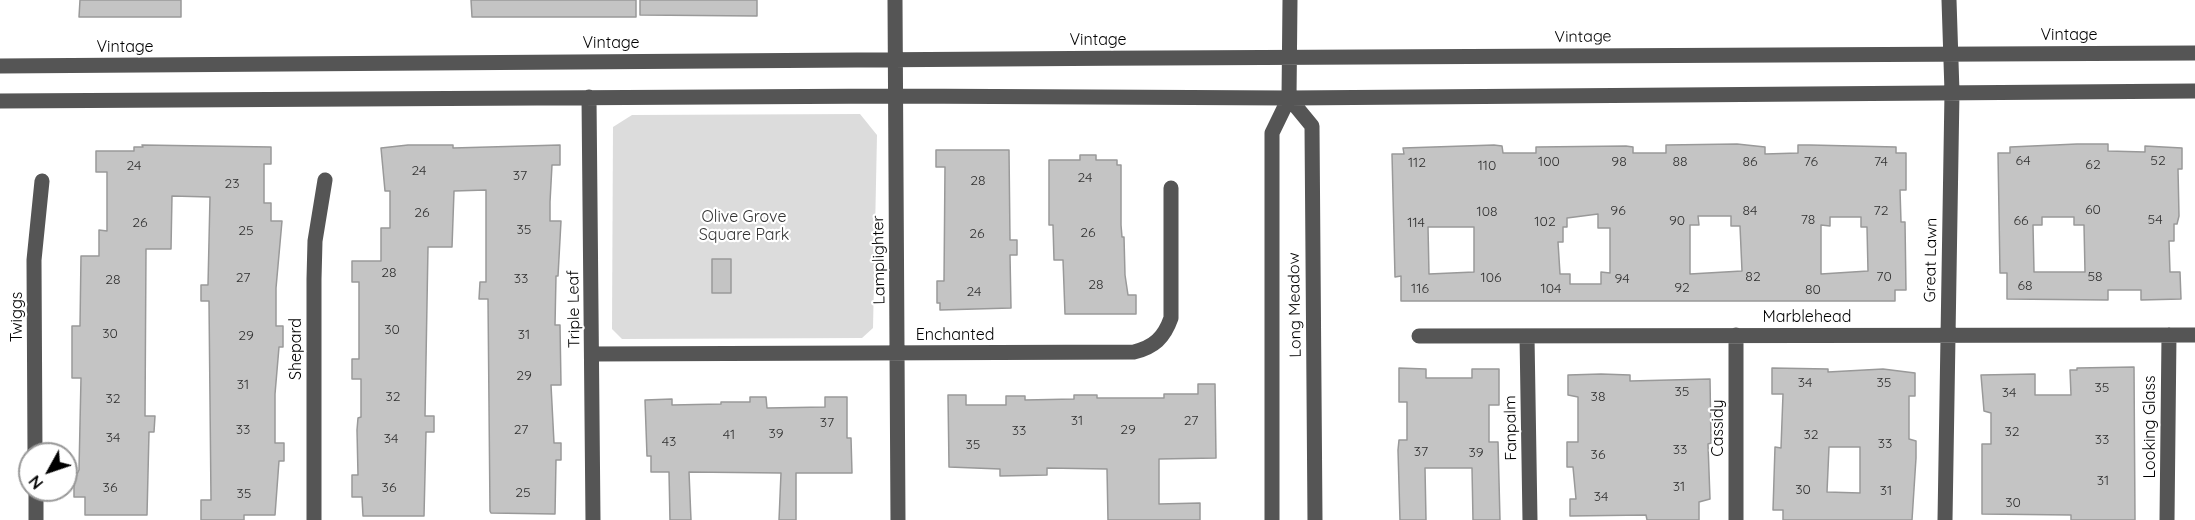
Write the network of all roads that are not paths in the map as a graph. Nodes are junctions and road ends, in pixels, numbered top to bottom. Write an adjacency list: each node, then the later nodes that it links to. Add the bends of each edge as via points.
1 (895, 0): 6 (street, Lamplighter)
2 (1290, 0): 7 (street, Long Meadow)
3 (1949, 0): 4 (street, Great Lawn)
4 (1952, 53): 5 (street, Vintage); 7 (street, Vintage); 10 (street, Great Lawn)
5 (2195, 53)
6 (895, 58): 7 (street, Vintage); 8 (street, Vintage); 11 (street, Lamplighter)
7 (1289, 58): 13 (street, Long Meadow)
8 (0, 66)
9 (2195, 91): 10 (street)
10 (1952, 92): 13 (street); 19 (street, Great Lawn)
11 (895, 96): 12 (street); 13 (street); 24 (street, Lamplighter)
12 (590, 97): 14 (street); 25 (street, Triple Leaf)
13 (1289, 98): 32 (street, Long Meadow, via 1272,133); 33 (street, Long Meadow, via 1312,126)
14 (0, 101)
15 (325, 180): 29 (street, Shepard, via 315,260)
16 (42, 181): 26 (street, Twiggs, via 34,260)
17 (1171, 188): 24 (street, Enchanted, via 1171,318 1157,343 1134,352)
18 (1736, 335): 19 (street, Marblehead); 23 (street, Marblehead); 35 (street, Cassidy)
19 (1948, 335): 20 (street, Marblehead); 36 (street, Great Lawn)
20 (2169, 335): 21 (street, Marblehead); 37 (street, Looking Glass)
21 (2195, 335)
22 (1419, 336): 23 (street, Marblehead)
23 (1527, 336): 34 (street, Fanpalm)
24 (897, 353): 25 (street, Enchanted); 31 (street, Lamplighter)
25 (592, 354): 30 (street, Triple Leaf)
26 (35, 442)
27 (36, 502): 28 (street)
28 (36, 520)
29 (314, 520)
30 (593, 520)
31 (898, 520)
32 (1272, 520)
33 (1315, 520)
34 (1530, 520)
35 (1736, 520)
36 (1945, 520)
37 (2167, 520)

